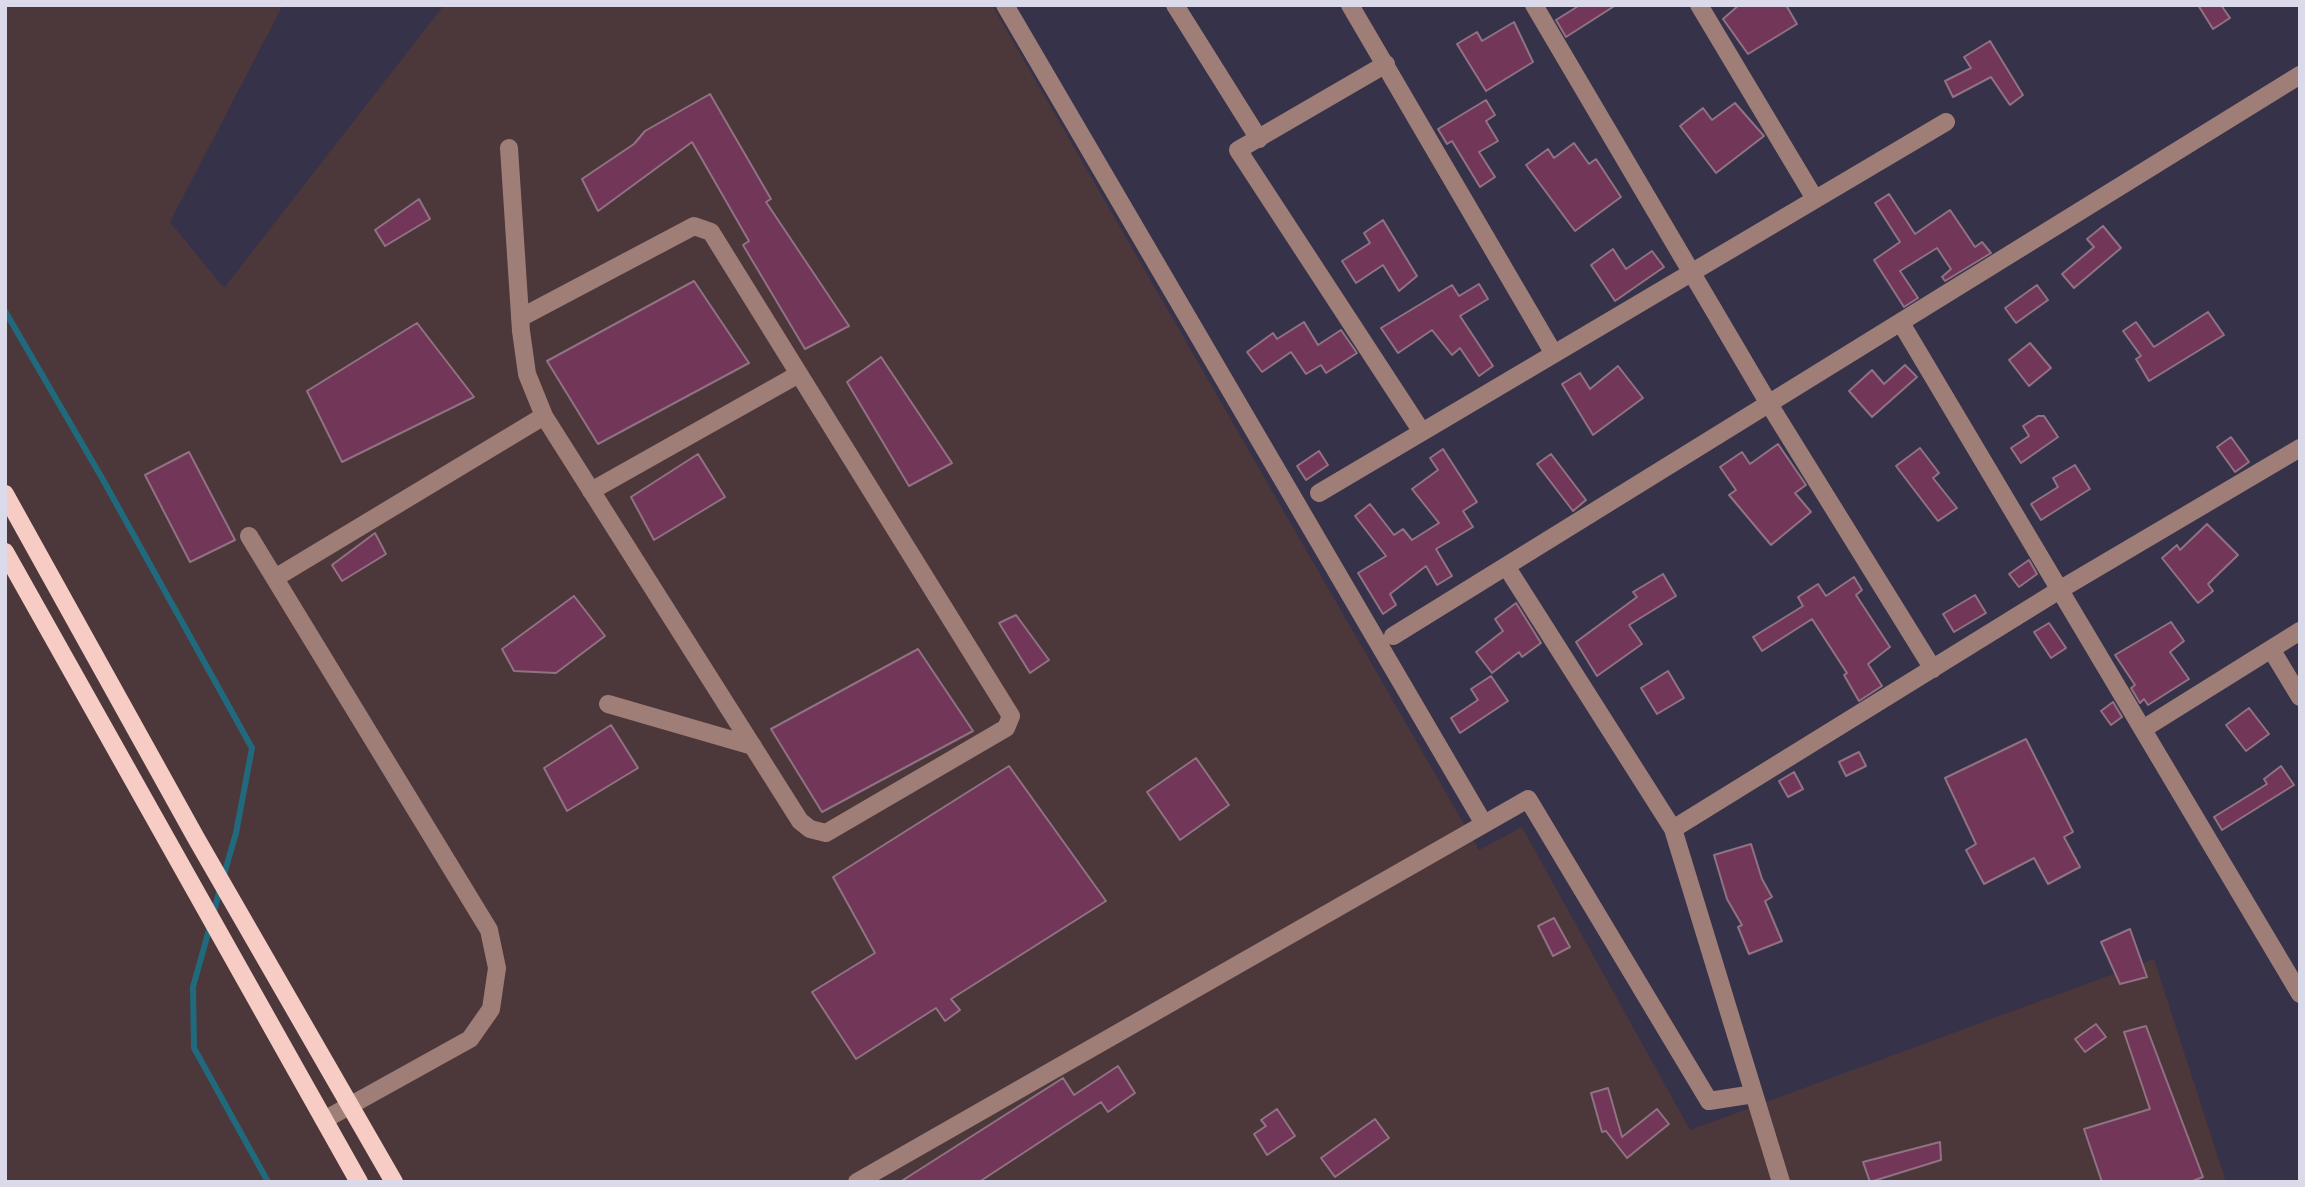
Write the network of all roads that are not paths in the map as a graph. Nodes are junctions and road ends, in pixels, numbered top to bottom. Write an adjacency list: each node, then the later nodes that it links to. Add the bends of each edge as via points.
1 (1005, 5): 37 (street)
2 (1175, 5): 9 (street)
3 (1350, 5): 6 (street)
4 (1534, 5): 12 (street)
5 (1699, 5): 11 (street)
6 (1387, 64): 9 (street); 15 (street)
7 (2300, 75): 14 (street)
8 (1946, 122): 11 (street)
9 (1259, 139): 19 (street, via 1238,150)
10 (509, 148): 13 (street)
11 (1815, 199): 12 (street)
12 (1692, 272): 15 (street); 17 (street)
13 (520, 318): 16 (street, via 694,226 702,227 711,232); 18 (street, via 527,374)
14 (1901, 323): 17 (street); 28 (street)
15 (1554, 354): 19 (street)
16 (799, 374): 21 (street); 36 (street, via 1011,721 826,833 810,830 800,821)
17 (1769, 404): 26 (street); 32 (street)
18 (544, 416): 21 (street); 27 (street)
19 (1422, 432): 22 (street)
20 (2300, 448): 28 (street)
21 (591, 491): 36 (street)
22 (1319, 493)
23 (5, 494): 41 (main road)
24 (249, 536): 27 (street)
25 (5, 552): 42 (main road)
26 (1506, 566): 30 (street); 38 (street)
27 (275, 578): 41 (street, via 489,930 497,968 491,1009 470,1039)
28 (2061, 589): 32 (street); 35 (street)
29 (2300, 631): 31 (street)
30 (1393, 636)
31 (2270, 649): 33 (street); 35 (street)
32 (1933, 669): 38 (street)
33 (2300, 697)
34 (607, 704): 36 (street)
35 (2143, 729): 39 (street)
36 (752, 746)
37 (1484, 824): 40 (street, via 1528,799 1709,1101); 45 (street)
38 (1673, 828): 40 (street)
39 (2300, 994)
40 (1754, 1094): 46 (street)
41 (351, 1105): 42 (street); 44 (main road)
42 (324, 1120): 43 (main road)
43 (359, 1182)
44 (394, 1182)
45 (857, 1182)
46 (1781, 1182)

